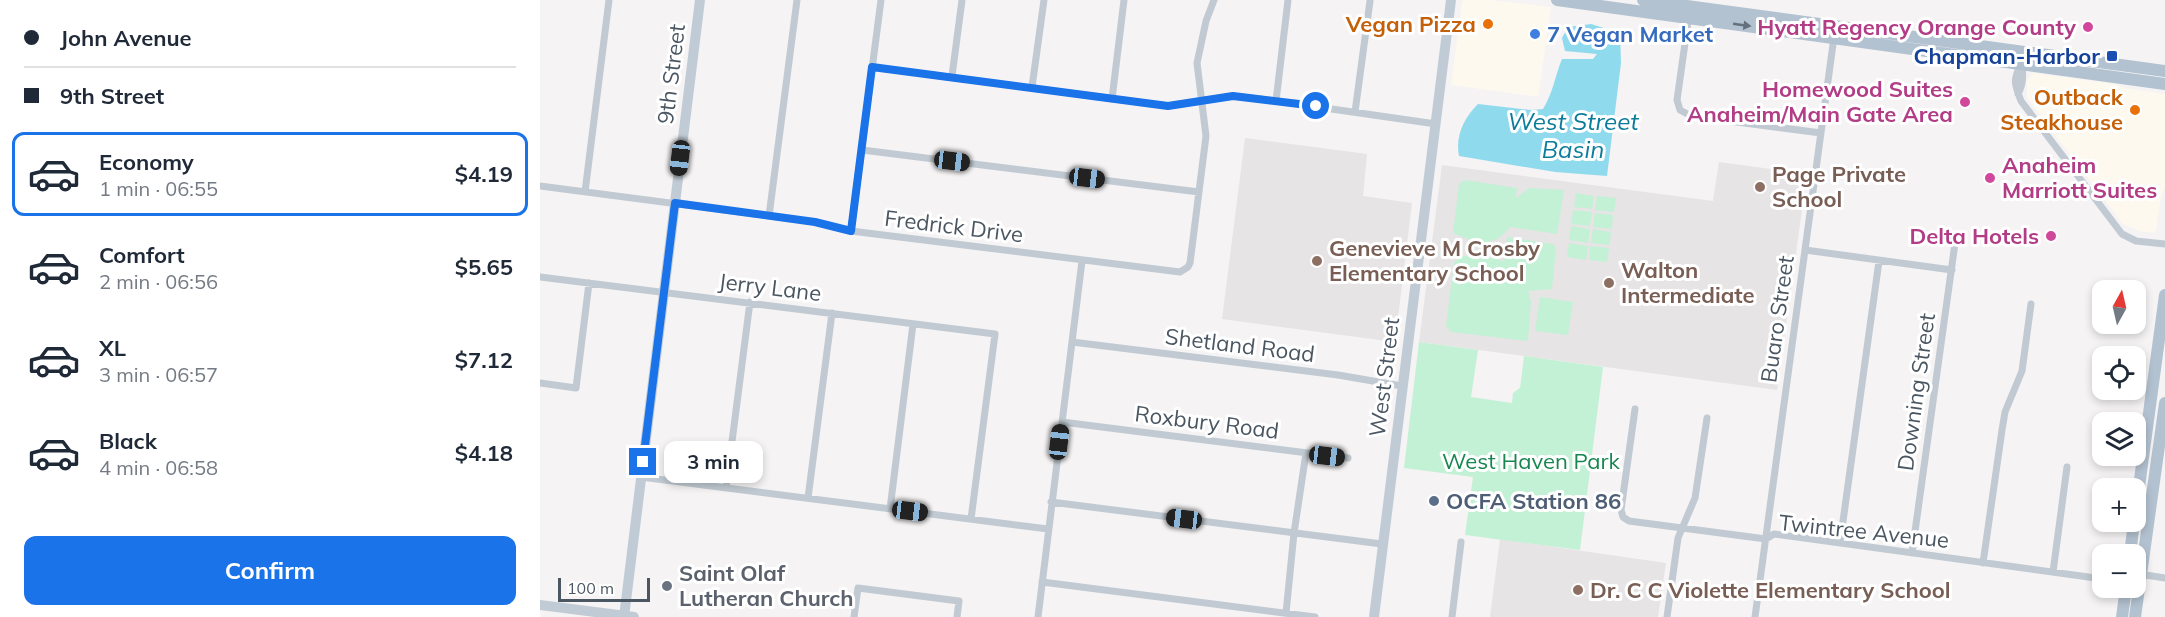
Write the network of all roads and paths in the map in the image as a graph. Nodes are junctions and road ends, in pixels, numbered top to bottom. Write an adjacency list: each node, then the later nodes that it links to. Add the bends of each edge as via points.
1 (609, 0): 31 (street)
2 (700, 0): 33 (street, 9th Street)
3 (797, 0): 34 (street)
4 (881, 0): 18 (street)
5 (962, 0): 20 (street)
6 (1044, 0): 22 (street)
7 (1124, 0): 23 (street)
8 (1214, 0): 25 (street, via 1197,63)
9 (1288, 0): 24 (street)
10 (1451, 0): 27 (street, West Street)
11 (1557, 0): 14 (main road)
12 (1643, 0): 15 (main road)
13 (1370, 1): 26 (street)
14 (1601, 3): 15 (main road)
15 (1690, 12): 16 (main road); 28 (street, via 1677,100 1683,112)
16 (1834, 32): 17 (main road); 28 (street, Buaro Street)
17 (2022, 57): 19 (main road); 21 (main road); 37 (street, via 2022,87 2018,94 2122,234 2136,241)
18 (872, 67): 20 (street); 29 (street)
19 (2165, 71)
20 (952, 76): 22 (street)
21 (2165, 84)
22 (1032, 87): 23 (street)
23 (1112, 99): 25 (street, via 1168,106)
24 (1276, 100): 25 (street, via 1233,96); 26 (street)
25 (1203, 102): 32 (street, via 1206,136)
26 (1355, 111): 27 (street)
27 (1436, 123): 52 (street, West Street)
28 (1821, 133): 38 (street, Buaro Street)
29 (862, 150): 32 (street); 35 (street)
30 (540, 186): 31 (street, Fredrick Drive)
31 (585, 192): 33 (street, Fredrick Drive)
32 (1199, 192): 39 (street, Fredrick Drive, via 1190,263 1185,270 1176,273)
33 (675, 203): 34 (street, Fredrick Drive); 44 (street, 9th Street)
34 (770, 216): 35 (street, Fredrick Drive)
35 (851, 231): 39 (street, Fredrick Drive)
36 (1956, 236): 41 (street, Downing Street)
37 (2165, 244)
38 (1805, 250): 40 (street); 71 (street, Buaro Street)
39 (1082, 261): 50 (street)
40 (1879, 261): 41 (street); 73 (street)
41 (1952, 270): 76 (street, Downing Street)
42 (540, 277): 43 (street, Jerry Lane)
43 (589, 283): 44 (street, Jerry Lane); 51 (street, via 576,388)
44 (664, 291): 46 (street, Jerry Lane); 62 (street, 9th Street)
45 (2165, 295): 57 (main road)
46 (750, 303): 48 (street, Jerry Lane); 63 (street)
47 (2031, 304): 77 (street, via 2022,371 2002,430)
48 (831, 313): 49 (street, Jerry Lane); 64 (street)
49 (913, 324): 66 (street); 67 (street, Jerry Lane, via 995,334)
50 (1072, 342): 52 (street, Shetland Road); 56 (street)
51 (540, 383)
52 (1402, 386): 74 (street, West Street)
53 (2165, 403): 58 (main road)
54 (1635, 409): 68 (street, Twintree Avenue, via 1623,517)
55 (1707, 418): 68 (street, via 1695,498)
56 (1062, 422): 59 (street, Roxbury Road); 65 (street)
57 (2146, 432): 58 (main road)
58 (2160, 435): 75 (main road)
59 (1306, 453): 60 (street, Roxbury Road); 70 (street)
60 (1348, 458)
61 (2067, 467): 78 (street)
62 (641, 477): 63 (street); 87 (street, 9th Street)
63 (726, 488): 64 (street)
64 (808, 498): 66 (street)
65 (1051, 502): 69 (street); 70 (street)
66 (890, 509): 67 (street)
67 (971, 519): 69 (street)
68 (1682, 528): 71 (street, Twintree Avenue); 94 (street)
69 (1048, 529): 82 (street)
70 (1294, 533): 74 (street); 86 (street)
71 (1766, 539): 73 (street, Twintree Avenue, via 1774,534); 95 (street, Buaro Street)
72 (1461, 542): 93 (street)
73 (1840, 543): 76 (street, Twintree Avenue)
74 (1382, 544): 92 (street, West Street)
75 (2143, 544)
76 (1912, 553): 77 (street, Twintree Avenue)
77 (1983, 563): 78 (street, Twintree Avenue)
78 (2053, 572): 79 (street, Twintree Avenue)
79 (2092, 577)
80 (2165, 578): 81 (street)
81 (2146, 579)
82 (1042, 582): 86 (street); 90 (street)
83 (2125, 598): 96 (main road)
84 (2136, 598): 97 (main road)
85 (540, 605): 87 (street)
86 (1286, 613): 91 (street)
87 (628, 617)
88 (854, 617): 89 (street, via 858,588 959,601)
89 (957, 617)
90 (1038, 617)
91 (1315, 617)
92 (1374, 617)
93 (1452, 617)
94 (1667, 617)
95 (1755, 617)
96 (2122, 617)
97 (2135, 617)

